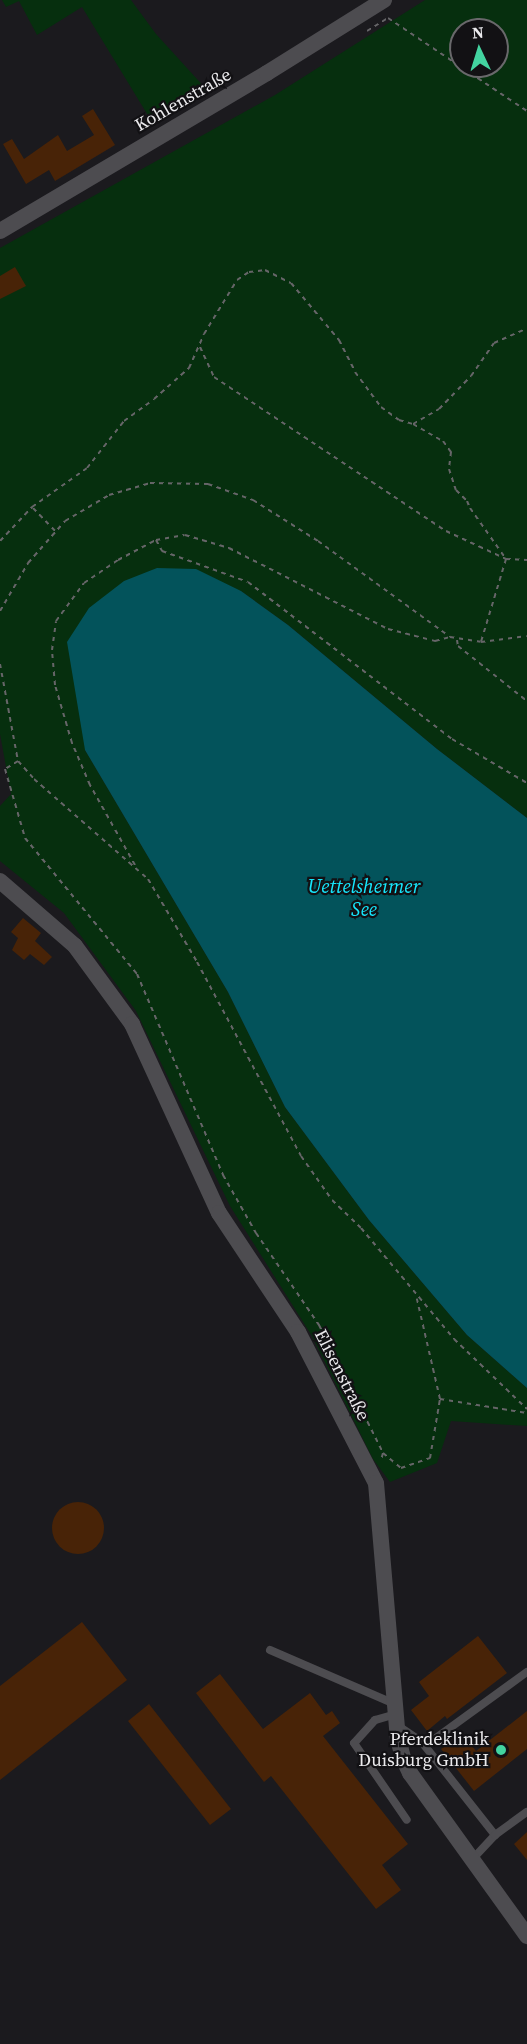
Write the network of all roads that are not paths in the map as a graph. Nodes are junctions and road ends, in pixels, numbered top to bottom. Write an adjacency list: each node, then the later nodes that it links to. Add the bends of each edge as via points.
1 (384, 0): 2 (street, Kohlenstraße)
2 (0, 231)
3 (0, 881): 6 (street, Elisenstraße, via 75,946 132,1024 219,1213 298,1332 376,1484)
4 (270, 1650): 6 (lane)
5 (527, 1672): 7 (lane)
6 (396, 1714): 7 (lane); 9 (lane, via 375,1720 354,1743); 11 (street, Elisenstraße, via 403,1758 410,1773)
7 (425, 1746): 10 (lane)
8 (527, 1812): 10 (lane)
9 (407, 1820)
10 (495, 1835): 11 (lane)
11 (472, 1860): 12 (street, Elisenstraße)
12 (527, 1936)

